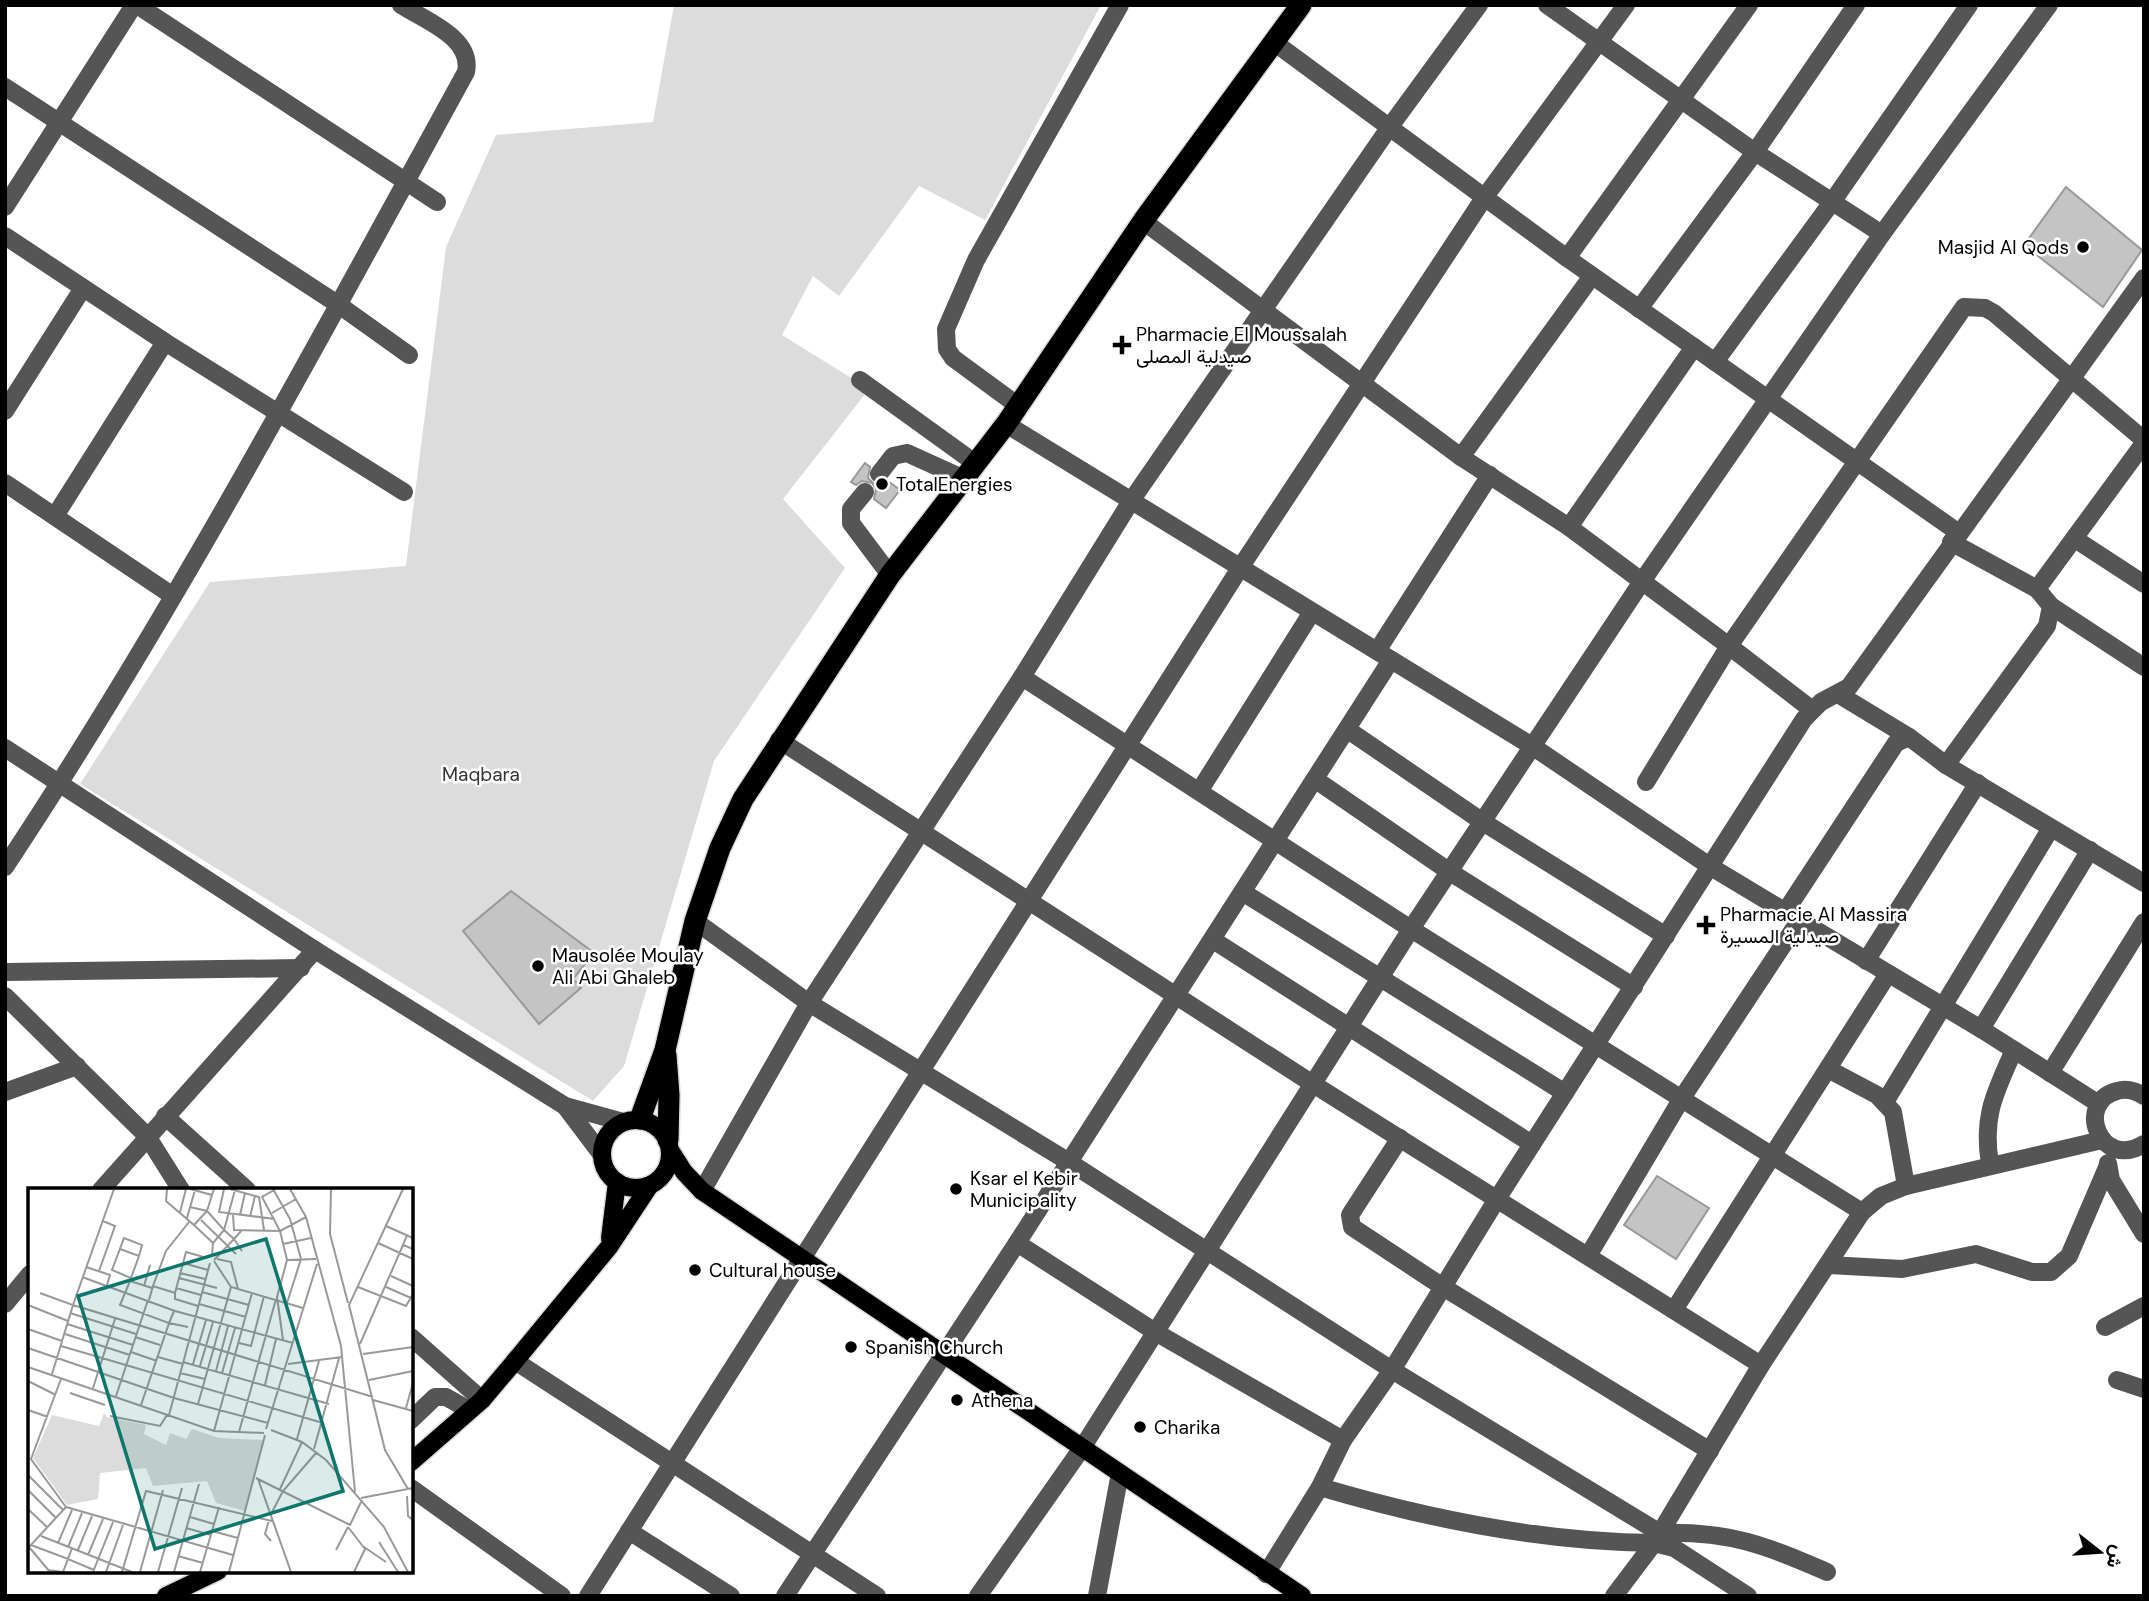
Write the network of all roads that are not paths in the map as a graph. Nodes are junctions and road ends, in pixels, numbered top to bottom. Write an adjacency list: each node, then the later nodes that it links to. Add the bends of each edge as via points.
1 (135, 5): 16 (street); 19 (street)
2 (401, 5): 19 (street, via 457,40 469,60)
3 (1120, 5): 44 (street, via 1004,206 946,329 947,349 953,358)
4 (1301, 5): 12 (highway)
5 (1479, 5): 17 (street)
6 (1547, 5): 13 (street)
7 (1626, 5): 13 (street)
8 (1749, 5): 15 (street)
9 (1856, 5): 18 (street)
10 (1969, 5): 22 (street)
11 (2049, 5): 25 (street)
12 (1275, 43): 17 (street); 24 (highway)
13 (1600, 43): 15 (street); 20 (street)
14 (5, 88): 16 (street)
15 (1681, 100): 18 (street); 27 (street)
16 (61, 122): 23 (street); 31 (street)
17 (1389, 128): 20 (street); 33 (street)
18 (1755, 152): 22 (street); 32 (street)
19 (406, 181): 21 (street); 31 (street)
20 (1484, 198): 27 (street); 40 (street)
21 (437, 202)
22 (1832, 202): 25 (street); 37 (street)
23 (5, 207)
24 (1143, 221): 33 (street); 44 (highway)
25 (1882, 234): 41 (street)
26 (5, 236): 30 (street)
27 (1567, 258): 28 (street)
28 (1592, 276): 32 (street); 46 (street)
29 (2144, 278): 38 (street)
30 (83, 288): 34 (street); 42 (street)
31 (339, 305): 36 (street); 43 (street)
32 (1639, 309): 35 (street)
33 (1264, 310): 40 (street); 54 (street)
34 (165, 342): 43 (street); 55 (street)
35 (1694, 347): 37 (street); 56 (street)
36 (410, 355)
37 (1716, 362): 41 (street)
38 (2071, 378): 45 (street); 47 (street, via 1994,313 1964,307); 57 (street)
39 (860, 380): 48 (street)
40 (1363, 381): 46 (street); 59 (street)
41 (1768, 399): 47 (street); 61 (street)
42 (5, 411)
43 (276, 412): 52 (street); 64 (street)
44 (1011, 414): 48 (highway); 54 (street)
45 (2144, 441): 58 (street)
46 (1461, 457): 50 (street)
47 (1857, 461): 57 (street); 67 (street)
48 (968, 470): 49 (street, via 907,453 893,456); 60 (highway)
49 (879, 474)
50 (1490, 475): 56 (street); 68 (street)
51 (5, 483): 55 (street)
52 (404, 492)
53 (865, 492): 60 (street, via 851,509 851,523)
54 (1131, 501): 59 (street); 70 (street)
55 (55, 516): 64 (street)
56 (1569, 527): 61 (street)
57 (1955, 538): 63 (street); 71 (street, via 1849,687)
58 (2074, 539): 62 (street); 63 (street)
59 (1240, 568): 66 (street); 76 (street)
60 (890, 575): 75 (highway)
61 (1643, 580): 67 (street); 77 (street)
62 (2144, 584)
63 (2037, 589): 65 (street)
64 (173, 596): 82 (street)
65 (2051, 607): 69 (street); 79 (street, via 2047,626)
66 (1312, 612): 68 (street); 84 (street)
67 (1729, 646): 72 (street); 81 (street)
68 (1384, 656): 73 (street); 77 (street)
69 (2144, 667)
70 (1022, 677): 76 (street); 87 (street)
71 (1839, 694): 72 (street); 74 (street)
72 (1811, 709): 91 (street)
73 (1348, 730): 80 (street); 85 (street)
74 (1909, 737): 79 (street); 96 (street, via 1891,748)
75 (779, 740): 87 (street); 97 (highway, via 737,811)
76 (1129, 745): 84 (street); 95 (street)
77 (1532, 746): 85 (street); 91 (street)
78 (5, 748): 82 (street)
79 (1946, 765): 83 (street)
80 (1316, 780): 88 (street); 92 (street)
81 (1646, 782)
82 (61, 783): 90 (street); 102 (street)
83 (1978, 783): 86 (street); 103 (street)
84 (1200, 790): 88 (street)
85 (1483, 822): 92 (street); 100 (street)
86 (2052, 828): 89 (street); 112 (street)
87 (918, 832): 95 (street); 111 (street)
88 (1277, 842): 94 (street); 99 (street)
89 (2090, 850): 93 (street); 114 (street)
90 (5, 867)
91 (1711, 867): 96 (street); 100 (street)
92 (1450, 872): 99 (street); 108 (street)
93 (2144, 883)
94 (1244, 893): 101 (street); 107 (street)
95 (1028, 902): 110 (street); 120 (street)
96 (1792, 916): 103 (street); 126 (street)
97 (695, 921): 111 (street); 116 (highway)
98 (2144, 922): 121 (street)
99 (1411, 929): 107 (street); 115 (street)
100 (1666, 936): 108 (street)
101 (1213, 940): 110 (street); 113 (street)
102 (315, 950): 104 (street); 129 (street)
103 (1866, 961): 106 (street)
104 (301, 968): 105 (street); 130 (street)
105 (5, 972)
106 (1888, 974): 112 (street); 119 (street)
107 (1380, 979): 113 (street); 124 (street)
108 (1634, 987): 115 (street)
109 (5, 996): 118 (street)
110 (1177, 996): 122 (street); 140 (street)
111 (809, 1003): 120 (street); 149 (street)
112 (1943, 1008): 114 (street); 127 (street)
113 (1349, 1027): 122 (street); 135 (street)
114 (1981, 1029): 117 (street)
115 (1596, 1043): 124 (street); 126 (street)
116 (665, 1050): 131 (highway); 137 (highway)
117 (2014, 1050): 121 (street); 141 (street, via 1993,1097 1985,1134)
118 (77, 1066): 123 (street); 132 (street)
119 (1828, 1069): 127 (street); 138 (street)
120 (922, 1072): 140 (street); 157 (street)
121 (2050, 1073): 128 (street)
122 (1313, 1084): 133 (street); 155 (street)
123 (5, 1093)
124 (1565, 1093): 135 (street)
125 (2143, 1093): 128 (street, via 2113,1092)
126 (1682, 1098): 138 (street); 156 (street)
127 (1885, 1102): 145 (street, via 1893,1112)
128 (2099, 1104): 134 (street, via 2095,1123)
129 (565, 1106): 131 (street); 139 (street)
130 (165, 1116): 132 (street); 148 (street)
131 (631, 1120): 137 (main road, via 656,1126); 139 (main road, via 607,1135)
132 (147, 1136): 146 (street); 147 (street)
133 (1400, 1139): 150 (street); 160 (street, via 1350,1215 1352,1227)
134 (2106, 1143): 136 (street, via 2128,1150); 141 (street); 142 (street)
135 (1532, 1144): 150 (street)
136 (2144, 1144)
137 (669, 1145): 144 (main road, via 670,1161); 149 (main road, via 684,1172)
138 (1773, 1153): 151 (street); 163 (street)
139 (602, 1155): 143 (main road, via 609,1175)
140 (1069, 1162): 153 (street); 155 (street)
141 (1990, 1164): 145 (street)
142 (2108, 1165): 152 (street, via 2111,1180); 158 (street, via 2069,1256 2050,1272 2032,1272 1976,1254 1902,1269)
143 (617, 1182): 144 (main road, via 633,1188); 154 (main road)
144 (654, 1183): 149 (main road); 154 (main road)
145 (1906, 1186): 151 (street, via 1881,1196)
146 (103, 1188)
147 (180, 1188)
148 (245, 1188)
149 (702, 1191): 157 (main road)
150 (1497, 1199): 156 (street); 160 (street)
151 (1862, 1212): 158 (street)
152 (2144, 1234)
153 (1017, 1243): 165 (street); 167 (street)
154 (609, 1247): 168 (main road)
155 (1205, 1250): 165 (street); 170 (street)
156 (1588, 1256): 163 (street)
157 (802, 1260): 167 (main road); 179 (street)
158 (1829, 1265): 169 (street)
159 (28, 1276): 161 (street)
160 (1443, 1287): 170 (street); 177 (street)
161 (5, 1304)
162 (2144, 1306): 164 (street)
163 (1674, 1310): 169 (street)
164 (2105, 1327)
165 (1157, 1333): 175 (street); 176 (street)
166 (413, 1339): 173 (street)
167 (942, 1354): 176 (main road); 185 (street)
168 (515, 1361): 173 (main road); 179 (street)
169 (1761, 1365): 177 (street)
170 (1392, 1370): 175 (street); 184 (street)
171 (2117, 1380): 172 (street)
172 (2144, 1389)
173 (476, 1405): 174 (street, via 435,1397); 178 (main road)
174 (413, 1418)
175 (1342, 1440): 181 (street)
176 (1082, 1448): 180 (main road); 195 (street)
177 (1710, 1451): 184 (street)
178 (413, 1460)
179 (671, 1464): 183 (street); 185 (street)
180 (1120, 1473): 188 (main road); 196 (street)
181 (1320, 1487): 184 (street, via 1430,1516 1499,1528); 188 (street)
182 (413, 1489): 190 (street)
183 (629, 1531): 191 (street); 192 (street)
184 (1657, 1538): 186 (street, via 1704,1531 1751,1541); 198 (street); 199 (street)
185 (814, 1553): 193 (street); 194 (street)
186 (1827, 1572)
187 (214, 1573): 189 (main road)
188 (1266, 1574): 197 (main road)
189 (166, 1596)
190 (562, 1596)
191 (588, 1596)
192 (731, 1596)
193 (785, 1596)
194 (877, 1596)
195 (978, 1596)
196 (1097, 1596)
197 (1302, 1596)
198 (1614, 1596)
199 (1748, 1596)

